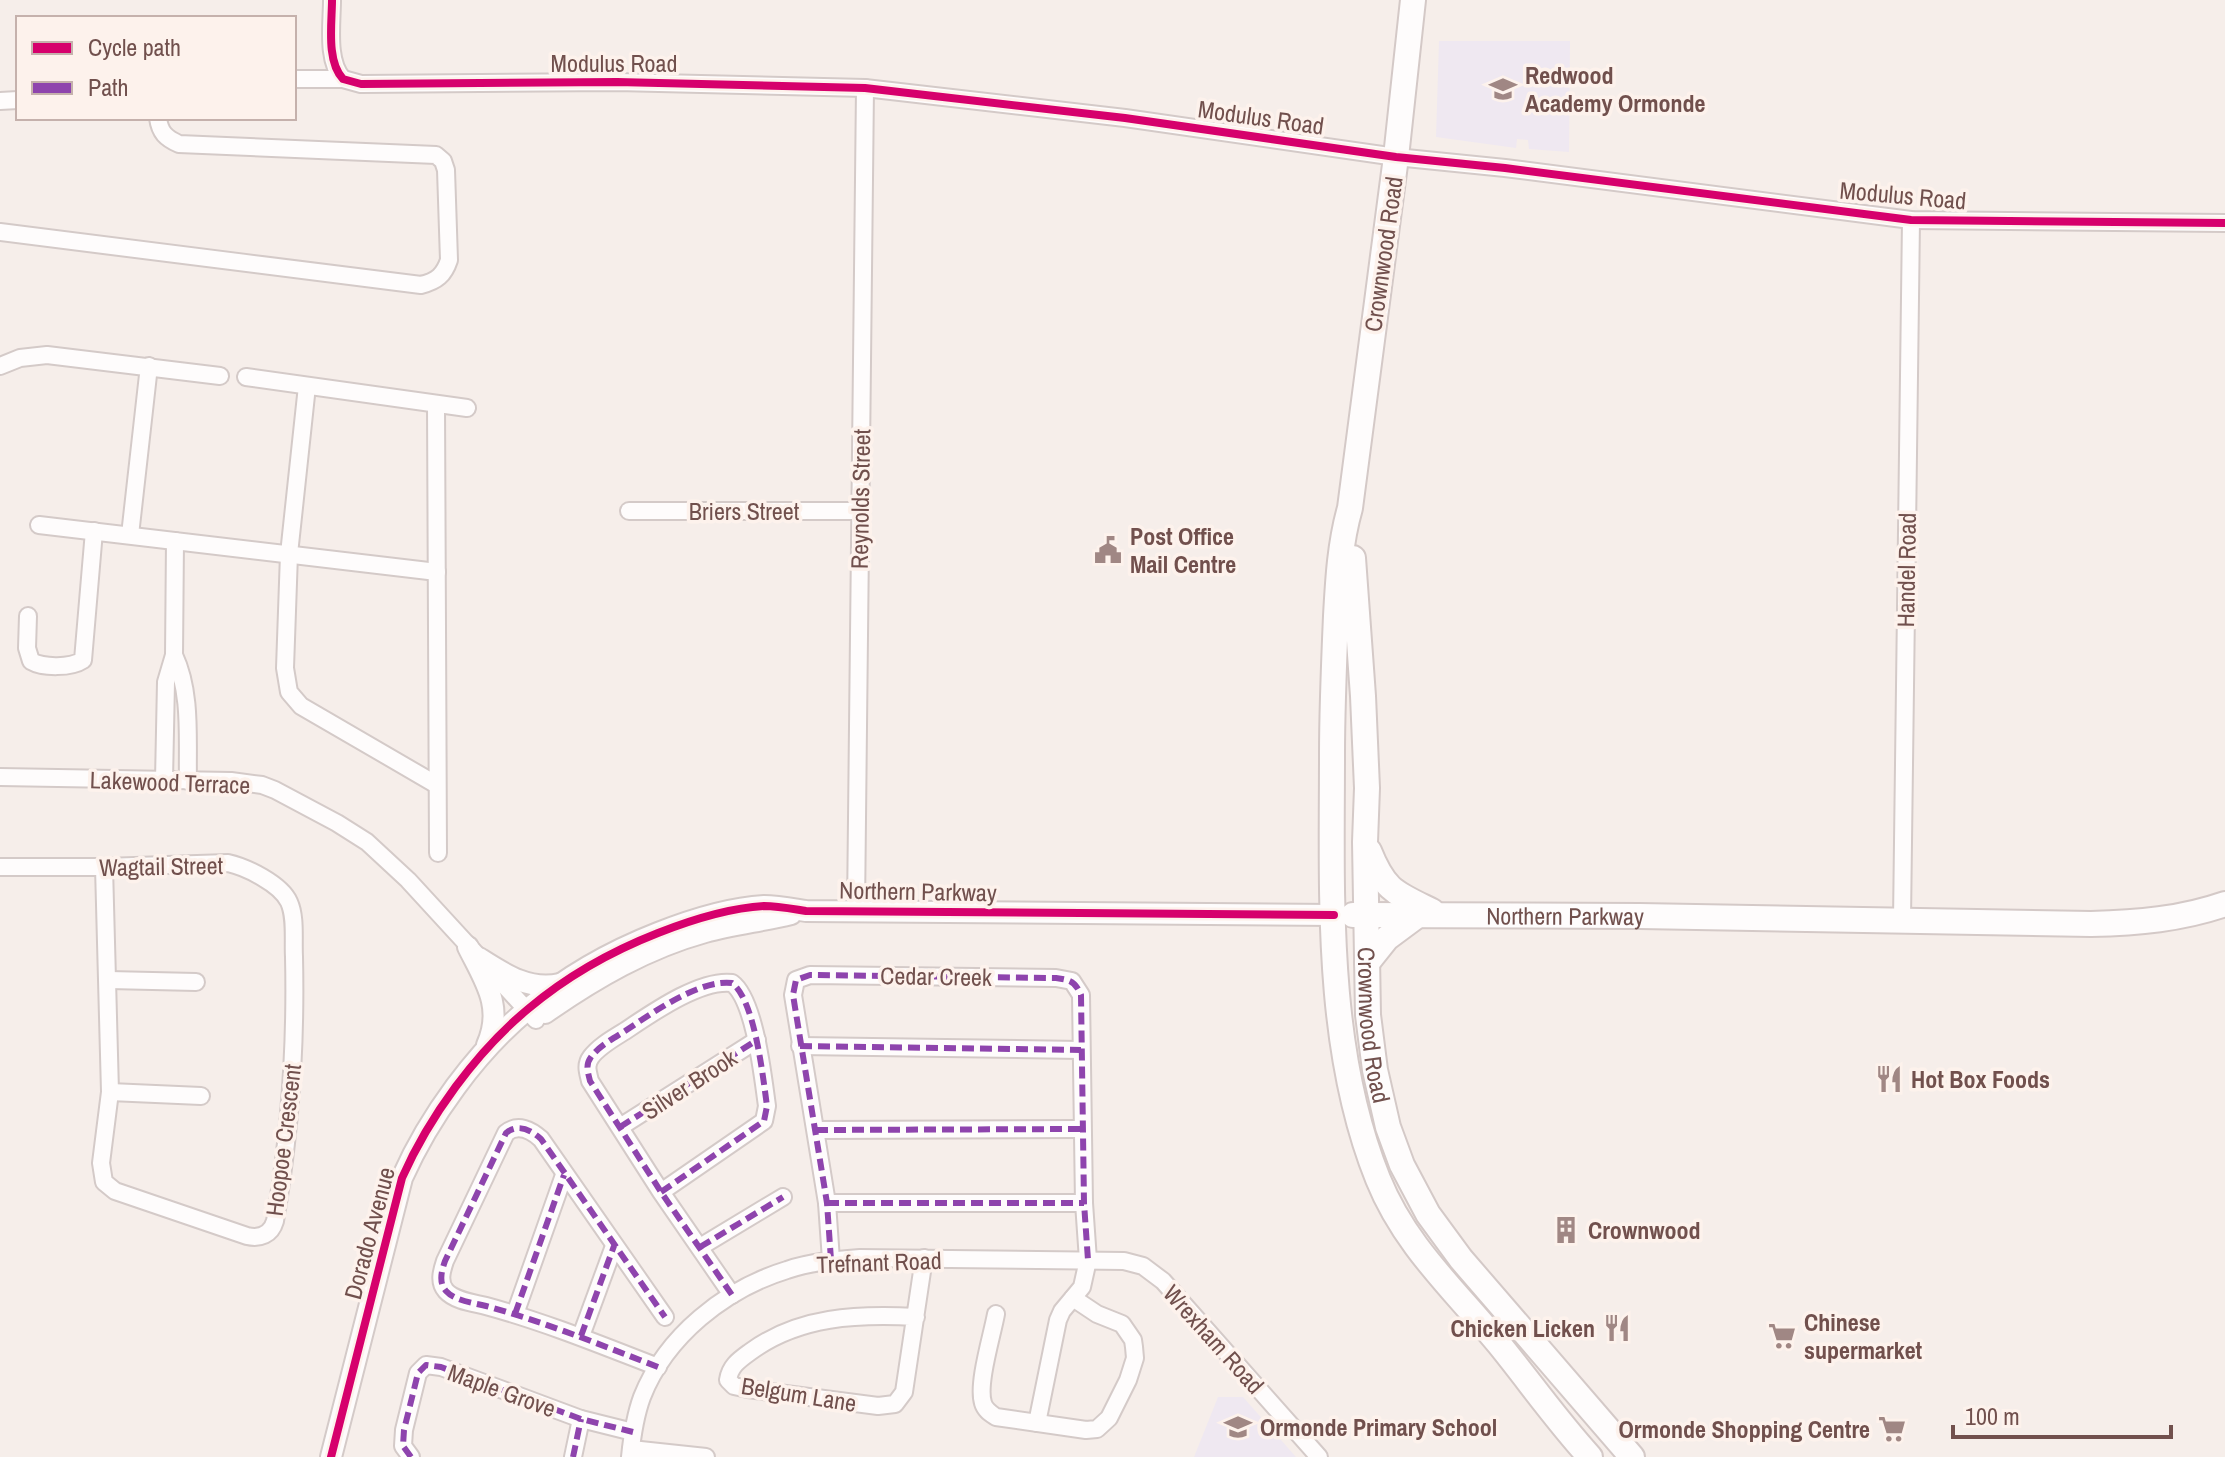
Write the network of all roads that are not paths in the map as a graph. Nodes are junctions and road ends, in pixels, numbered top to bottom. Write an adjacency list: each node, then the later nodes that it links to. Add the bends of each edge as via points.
1 (332, 0): 4 (street, via 336,68)
2 (1413, 0): 7 (main road, Crownwood Road)
3 (296, 79): 4 (street, Modulus Road)
4 (343, 79): 5 (street, Modulus Road, via 361,84 617,82)
5 (865, 88): 7 (street, Modulus Road); 20 (street, Reynolds Street)
6 (158, 120): 10 (street, via 166,138 179,144 436,155 446,170 445,272 421,285)
7 (1396, 157): 8 (street, Modulus Road); 18 (main road, Crownwood Road)
8 (1911, 220): 9 (street, Modulus Road); 43 (street, Handel Road)
9 (2225, 223)
10 (0, 232)
11 (0, 366): 12 (street, via 47,355)
12 (149, 366): 13 (street); 23 (street)
13 (220, 376)
14 (246, 377): 15 (street)
15 (307, 386): 16 (street); 25 (street)
16 (436, 404): 17 (street); 26 (street)
17 (467, 408)
18 (1350, 508): 33 (main road, Crownwood Road, via 1365,728); 41 (main road, Crownwood Road, via 1334,648)
19 (629, 511): 20 (street, Briers Street)
20 (859, 511): 38 (street, Reynolds Street)
21 (39, 525): 22 (street)
22 (94, 531): 23 (street); 27 (street, via 83,660 71,665 31,661)
23 (130, 535): 24 (street)
24 (175, 541): 25 (street); 28 (street)
25 (289, 554): 26 (street); 32 (street, via 289,692 301,706)
26 (437, 572): 32 (street)
27 (28, 616)
28 (174, 655): 30 (street, via 166,682); 31 (street, via 185,694)
29 (0, 777): 30 (street, Lakewood Terrace)
30 (164, 780): 31 (street, Lakewood Terrace)
31 (188, 781): 45 (street, Lakewood Terrace, via 262,785 337,823 384,856)
32 (437, 785): 34 (street)
33 (1365, 842): 40 (main road, Crownwood Road); 42 (main road, via 1389,888)
34 (438, 853)
35 (0, 867): 36 (street, Wagtail Street)
36 (104, 867): 44 (street, Wagtail Street, via 237,865 283,892); 47 (street, Hoopoe Crescent)
37 (2225, 904): 43 (main road, Northern Parkway, via 2128,923)
38 (856, 910): 39 (street, Northern Parkway); 41 (street, Northern Parkway)
39 (806, 911): 49 (street, Northern Parkway, via 766,906 689,922 645,938); 50 (street, Northern Parkway, via 706,931 650,951)
40 (1366, 914): 41 (main road, Northern Parkway); 42 (main road, Northern Parkway); 46 (main road, Crownwood Road)
41 (1334, 915): 89 (main road, Crownwood Road, via 1340,1032 1378,1180 1425,1261)
42 (1429, 915): 43 (main road, Northern Parkway); 46 (main road, via 1387,938)
43 (1902, 920)
44 (293, 922): 55 (street, Hoopoe Crescent, via 292,1083 269,1233 247,1236 106,1186 101,1163)
45 (474, 952): 49 (street, via 532,985); 50 (street, Lakewood Terrace); 54 (street, via 494,1009)
46 (1367, 963): 90 (main road, Crownwood Road, via 1375,1070 1388,1127 1428,1214)
47 (109, 980): 48 (street); 55 (street, Hoopoe Crescent)
48 (196, 982)
49 (563, 984): 50 (street, Northern Parkway)
50 (532, 1014): 54 (street, Dorado Avenue); 65 (street, Dorado Avenue, via 461,1100 427,1151)
51 (757, 1040): 57 (street, Silver Brook); 57 (street, Silver Brook, via 741,992 732,983 679,997 646,1017 587,1063 590,1081); 61 (street, Silver Brook, via 767,1106 764,1121)
52 (800, 1046): 53 (street); 53 (street, Cedar Creek, via 793,995 800,977 1056,978 1072,981 1081,995); 59 (street, Cedar Creek)
53 (1081, 1050): 58 (street, Cedar Creek)
54 (484, 1053): 65 (street, Dorado Avenue, via 432,1119 413,1153)
55 (110, 1092): 56 (street)
56 (201, 1096)
57 (620, 1127): 61 (street, Silver Brook)
58 (1082, 1129): 59 (street); 64 (street, Cedar Creek)
59 (816, 1130): 63 (street, Cedar Creek)
60 (564, 1175): 66 (street); 73 (street); 73 (street, via 541,1139 524,1129 511,1129 445,1261 441,1278 449,1294)
61 (661, 1192): 67 (street, Silver Brook)
62 (783, 1197): 67 (street)
63 (827, 1203): 64 (street); 69 (street, Cedar Creek)
64 (1084, 1203): 70 (street, Cedar Creek)
65 (387, 1235): 84 (street, Dorado Avenue)
66 (614, 1246): 75 (street); 77 (street)
67 (700, 1247): 71 (street, Silver Brook)
68 (924, 1258): 69 (street, Trefnant Road); 70 (street, Trefnant Road); 76 (street, Belgum Lane)
69 (831, 1260): 71 (street, Trefnant Road, via 789,1269)
70 (1088, 1260): 72 (street, via 1082,1287); 88 (street, Wrexham Road, via 1130,1262 1156,1275)
71 (732, 1295): 78 (street, Trefnant Road, via 678,1339)
72 (1073, 1298): 80 (street, via 1058,1320); 80 (street, via 1122,1324 1133,1340 1135,1358 1102,1426 1086,1430)
73 (515, 1314): 77 (street)
74 (996, 1314): 80 (street, via 983,1403 996,1417)
75 (665, 1317)
76 (916, 1317): 76 (street, Belgum Lane, via 904,1392 895,1404 878,1406 730,1383 733,1365 781,1333 839,1317)
77 (581, 1336): 78 (street)
78 (658, 1367): 81 (street, Trefnant Road, via 642,1397)
79 (581, 1419): 81 (street, Maple Grove); 85 (street, Maple Grove, via 426,1365 418,1373 404,1430 403,1446); 86 (street, Maple Grove)
80 (1037, 1423)
81 (633, 1432): 82 (street, Trefnant Road)
82 (630, 1453): 83 (street)
83 (682, 1455): 87 (street)
84 (331, 1457)
85 (411, 1457)
86 (573, 1457)
87 (706, 1457)
88 (1319, 1457)
89 (1590, 1457)
90 (1632, 1457)

